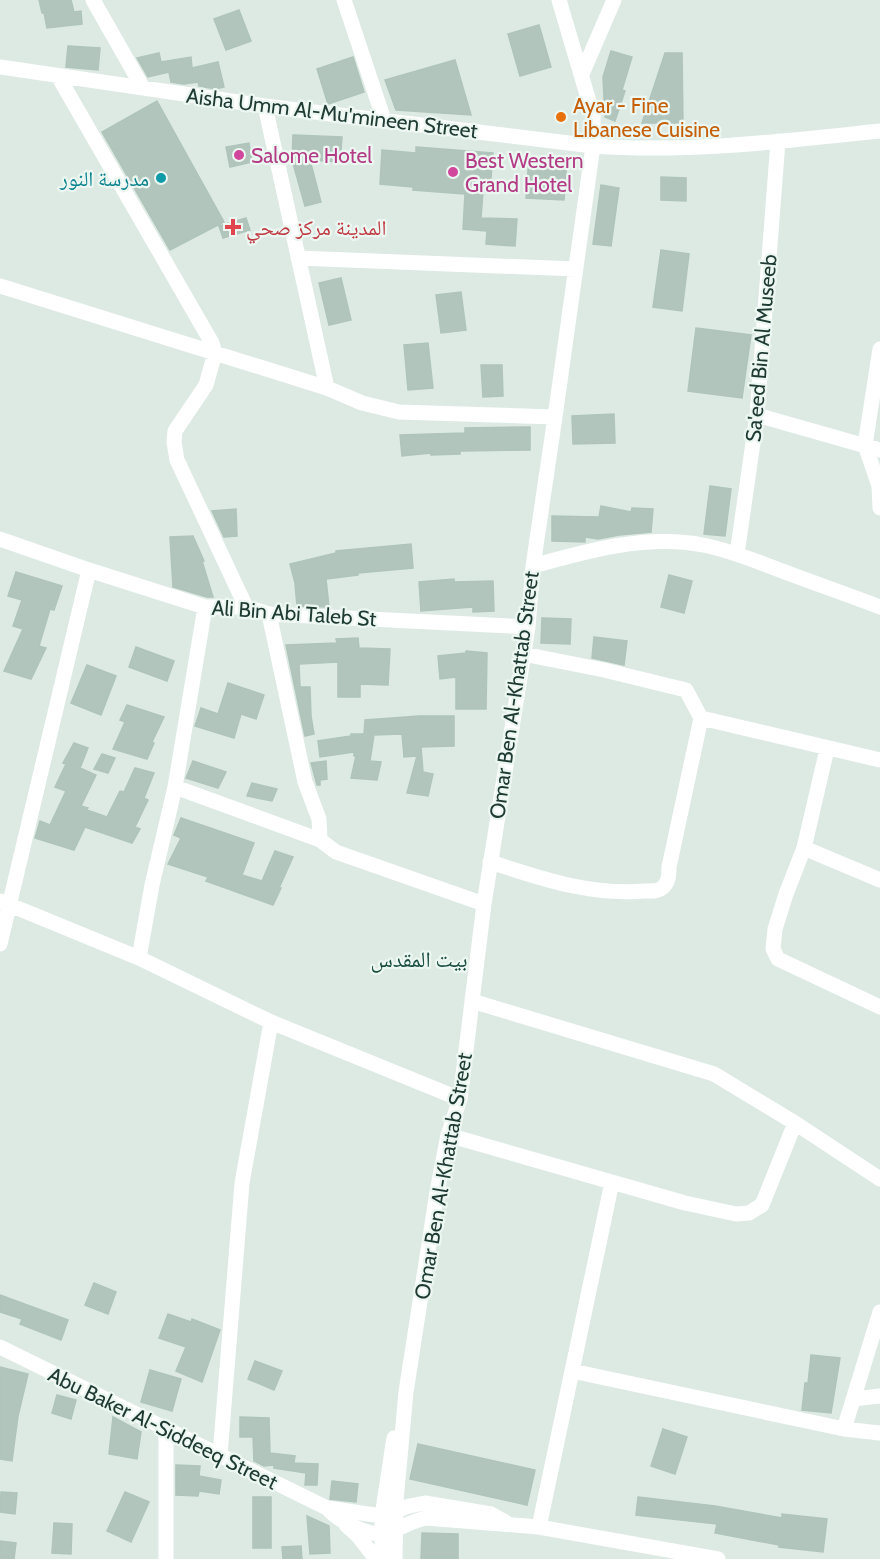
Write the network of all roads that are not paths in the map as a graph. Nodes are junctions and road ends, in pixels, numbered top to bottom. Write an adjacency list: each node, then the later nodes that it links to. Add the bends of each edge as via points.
1 (93, 0): 8 (street)
2 (344, 0): 10 (street)
3 (559, 0): 6 (street, Omar Ben Al-Khattab Street)
4 (614, 0): 6 (street)
5 (0, 67): 7 (street, Aisha Umm Al-Mu'mineen Street)
6 (582, 74): 13 (street, Omar Ben Al-Khattab Street, via 594,115)
7 (58, 76): 8 (street, Aisha Umm Al-Mu'mineen Street); 18 (street, via 209,336)
8 (143, 88): 9 (street, Aisha Umm Al-Mu'mineen Street)
9 (265, 106): 10 (street, Aisha Umm Al-Mu'mineen Street); 14 (street)
10 (384, 120): 13 (street, Aisha Umm Al-Mu'mineen Street)
11 (880, 131): 12 (street, Aisha Umm Al-Mu'mineen Street)
12 (778, 141): 13 (street, Aisha Umm Al-Mu'mineen Street, via 635,149); 20 (street, Sa'eed Bin Al Museeb)
13 (592, 146): 15 (street, Omar Ben Al-Khattab Street)
14 (298, 258): 15 (street); 19 (street)
15 (576, 269): 21 (street, Omar Ben Al-Khattab Street)
16 (0, 286): 18 (street)
17 (880, 349): 22 (street)
18 (215, 353): 19 (street); 29 (street, via 206,385 175,431 174,442 177,460)
19 (327, 388): 21 (street, via 362,403 399,412)
20 (757, 415): 22 (street); 25 (street, Sa'eed Bin Al Museeb)
21 (555, 417): 26 (street, Omar Ben Al-Khattab Street)
22 (873, 447): 23 (street)
23 (880, 508)
24 (0, 538): 27 (street, Ali Bin Abi Taleb St)
25 (737, 554): 26 (street, via 667,542 582,552); 30 (street)
26 (532, 566): 32 (street, Omar Ben Al-Khattab Street)
27 (89, 570): 28 (street, Ali Bin Abi Taleb St); 42 (street)
28 (205, 607): 29 (street, Ali Bin Abi Taleb St); 37 (street)
29 (246, 607): 31 (street, Ali Bin Abi Taleb St)
30 (880, 607)
31 (269, 614): 32 (street, Ali Bin Abi Taleb St); 38 (street, via 305,782 319,819)
32 (528, 627): 33 (street, Omar Ben Al-Khattab Street)
33 (523, 654): 34 (street, via 686,690); 40 (street, Omar Ben Al-Khattab Street)
34 (701, 718): 35 (street); 40 (street, via 668,880 657,891 626,893 579,888)
35 (827, 749): 36 (street); 39 (street)
36 (880, 760)
37 (175, 787): 38 (street); 45 (street)
38 (320, 840): 43 (street, via 336,852)
39 (804, 848): 41 (street); 47 (street, via 776,929 774,954)
40 (490, 862): 43 (street, Omar Ben Al-Khattab Street)
41 (880, 880)
42 (5, 903): 44 (street); 45 (street)
43 (484, 904): 46 (street, Omar Ben Al-Khattab Street)
44 (0, 944)
45 (139, 958): 48 (street)
46 (472, 1000): 49 (street, Omar Ben Al-Khattab Street); 50 (street, via 714,1074)
47 (880, 1007)
48 (271, 1022): 49 (street); 63 (street, via 242,1183)
49 (460, 1099): 51 (street, Omar Ben Al-Khattab Street)
50 (795, 1123): 52 (street); 53 (street, via 766,1199 749,1213 685,1203)
51 (448, 1135): 53 (street); 57 (street, Omar Ben Al-Khattab Street)
52 (880, 1179)
53 (612, 1182): 56 (street)
54 (880, 1312): 59 (street)
55 (0, 1347): 61 (street, Abu Baker Al-Siddeeq Street)
56 (573, 1371): 60 (street); 70 (street)
57 (406, 1392): 64 (street); 67 (street, via 394,1434)
58 (880, 1396): 59 (street)
59 (853, 1399): 60 (street)
60 (844, 1429): 62 (street)
61 (166, 1430): 63 (street, Abu Baker Al-Siddeeq Street); 72 (street)
62 (880, 1433)
63 (220, 1455): 66 (street, Abu Baker Al-Siddeeq Street)
64 (399, 1482): 65 (street); 67 (street)
65 (424, 1503): 67 (street); 69 (street, via 491,1514)
66 (327, 1508): 67 (street, Abu Baker Al-Siddeeq Street); 68 (street, Abu Baker Al-Siddeeq Street)
67 (389, 1513): 71 (street)
68 (344, 1523): 71 (street, Abu Baker Al-Siddeeq Street); 73 (street)
69 (507, 1523): 70 (street); 71 (street, via 426,1518)
70 (539, 1527): 76 (street)
71 (388, 1531): 74 (street); 75 (street)
72 (166, 1559)
73 (376, 1559)
74 (382, 1559)
75 (395, 1559)
76 (718, 1559)

